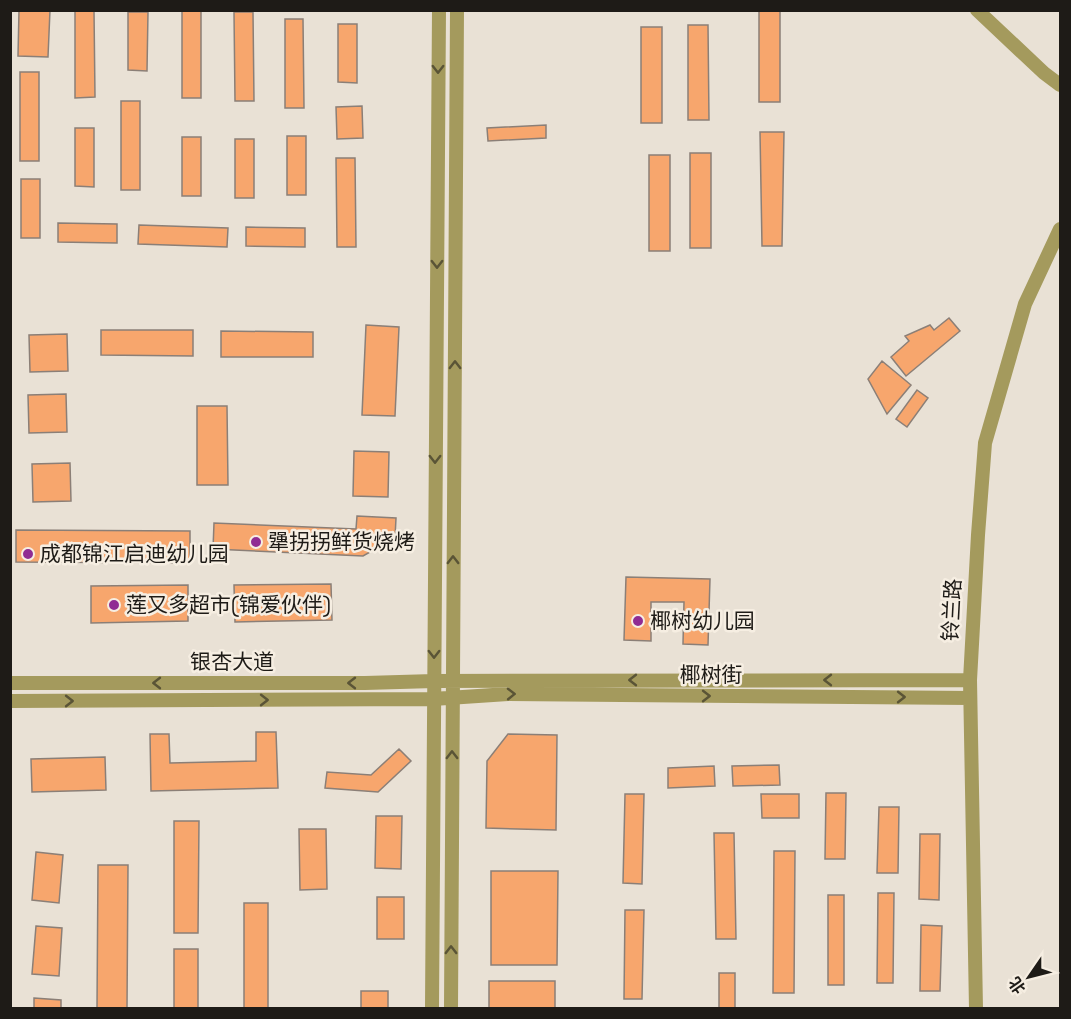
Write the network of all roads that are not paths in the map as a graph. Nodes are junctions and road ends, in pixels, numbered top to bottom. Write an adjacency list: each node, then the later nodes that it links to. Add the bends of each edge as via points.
1 (439, 10): 7 (street, one-way to 7)
2 (457, 10): 8 (street, one-way to 2)
3 (977, 10): 4 (street)
4 (1060, 85)
5 (1060, 229): 6 (street, 铃兰路, via 1025,304 985,443)
6 (970, 680): 8 (street, 椰树街, one-way to 8); 11 (street, 铃兰路)
7 (434, 681): 8 (street, 银杏大道); 9 (street, 银杏大道, one-way to 9); 12 (street)
8 (453, 681): 10 (street)
9 (10, 683)
10 (452, 698): 11 (street, 椰树街, one-way to 11, via 508,694); 12 (street, 银杏大道); 15 (street, one-way to 10)
11 (970, 698): 16 (street, 铃兰路)
12 (434, 699): 13 (street, 银杏大道, one-way to 12); 14 (street)
13 (10, 701)
14 (432, 1008)
15 (451, 1008)
16 (976, 1008)

